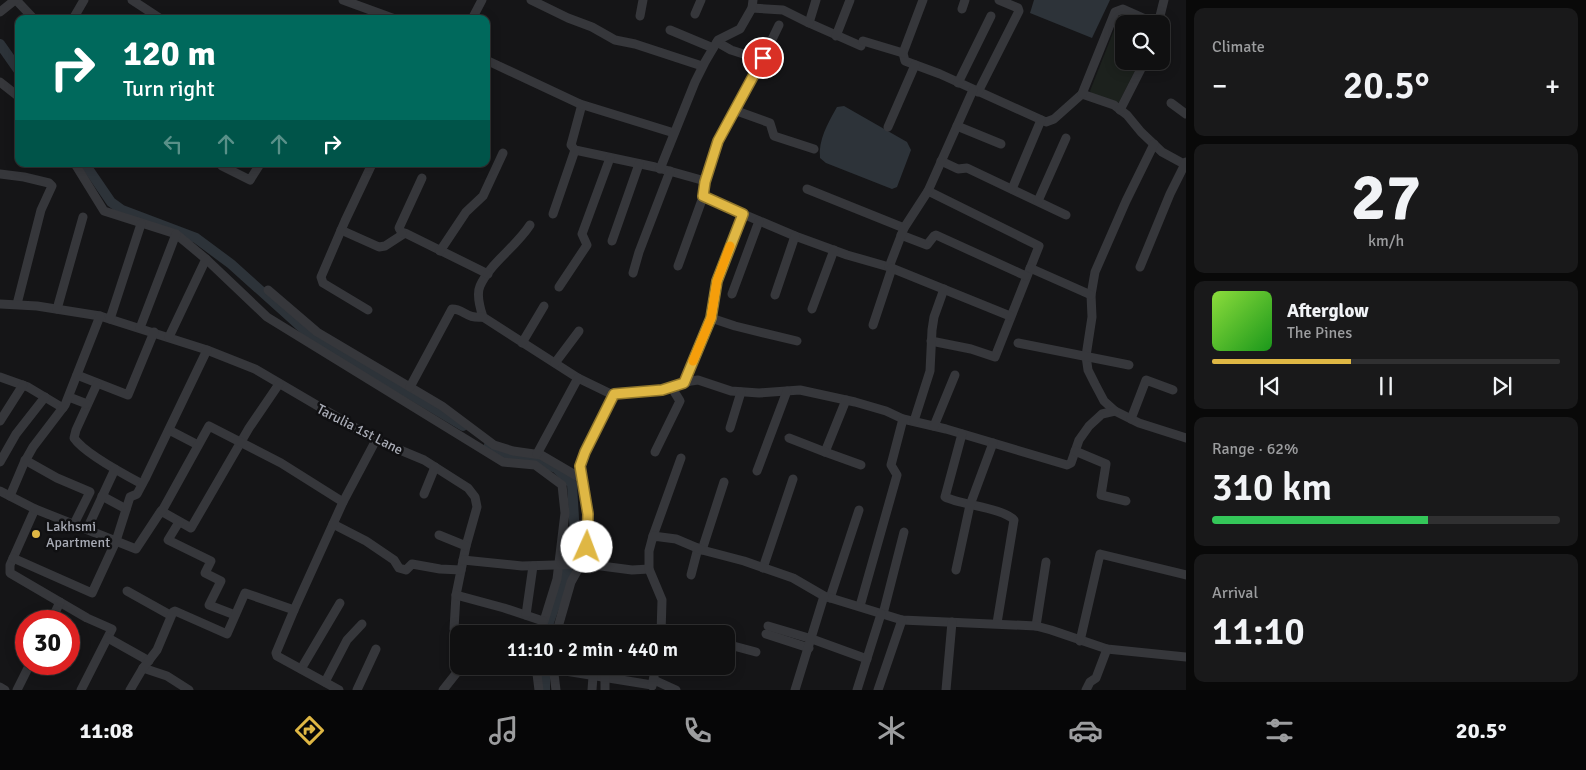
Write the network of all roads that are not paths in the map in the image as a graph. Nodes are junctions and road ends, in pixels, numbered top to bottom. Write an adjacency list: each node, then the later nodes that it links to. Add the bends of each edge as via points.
1 (84, 0): 17 (street)
2 (132, 0): 18 (street)
3 (343, 0): 19 (street)
4 (482, 0): 20 (street)
5 (532, 0): 34 (street, via 615,40)
6 (643, 0): 23 (street)
7 (701, 0): 15 (street)
8 (816, 0): 25 (street)
9 (850, 0): 28 (street)
10 (923, 0): 30 (street)
11 (999, 0): 38 (street, via 1019,11)
12 (1164, 0): 22 (street)
13 (8, 4): 16 (street)
14 (752, 4): 25 (street, via 783,10); 29 (street, via 740,29)
15 (695, 14)
16 (27, 15)
17 (75, 15)
18 (155, 15)
19 (385, 15)
20 (474, 15)
21 (1136, 15): 40 (street, via 1123,9 1115,12)
22 (1161, 15)
23 (640, 16)
24 (991, 16): 37 (street)
25 (809, 23): 28 (street)
26 (779, 25): 31 (street)
27 (670, 30): 29 (street)
28 (836, 36): 30 (street)
29 (715, 45): 31 (street); 34 (street)
30 (903, 53): 33 (street, via 905,61)
31 (762, 60): 43 (street)
32 (490, 62): 42 (street)
33 (915, 65): 37 (street); 48 (street)
34 (702, 66): 49 (street)
35 (1140, 70): 44 (street)
36 (0, 82): 39 (street)
37 (958, 83): 38 (street)
38 (975, 91): 46 (street); 47 (street)
39 (15, 94)
40 (1082, 94): 44 (street); 46 (street, via 1054,119)
41 (1171, 103): 45 (street)
42 (580, 104): 49 (street); 54 (street, via 571,145)
43 (734, 110): 53 (street, via 770,123 772,133 777,137); 68 (street, via 718,141)
44 (1120, 110): 52 (street)
45 (1186, 114)
46 (1041, 120): 70 (street)
47 (957, 126): 51 (street); 57 (street)
48 (888, 127)
49 (674, 133): 64 (street)
50 (1066, 138): 73 (street)
51 (1001, 144)
52 (1154, 144): 58 (street, via 1162,152); 101 (street, via 1095,272)
53 (814, 149)
54 (575, 150): 56 (street); 74 (street)
55 (503, 153): 87 (street, via 483,196 466,212)
56 (610, 158): 59 (street); 96 (street, via 582,234 588,245)
57 (941, 161): 70 (street, via 958,169 967,168); 71 (street)
58 (1186, 163): 91 (street)
59 (639, 164): 64 (street); 86 (street)
60 (77, 167): 79 (street, via 104,211)
61 (224, 167): 62 (street, via 249,180)
62 (258, 167)
63 (371, 167): 81 (street)
64 (660, 169): 65 (street)
65 (670, 171): 68 (street); 94 (street)
66 (0, 174): 103 (street, via 52,186 41,210)
67 (422, 178): 83 (street, via 399,228)
68 (705, 182): 72 (street)
69 (807, 189): 82 (street)
70 (1012, 189): 73 (street)
71 (928, 191): 82 (street); 93 (street, via 1039,246)
72 (703, 196): 75 (street); 90 (street)
73 (1038, 201): 76 (street)
74 (553, 214)
75 (743, 214): 78 (street); 111 (street, via 717,281)
76 (1066, 215)
77 (83, 217): 105 (street)
78 (759, 221): 85 (street); 99 (street)
79 (141, 224): 84 (street); 112 (street)
80 (530, 225): 95 (street)
81 (342, 230): 83 (street, via 380,247); 107 (street, via 322,281)
82 (902, 231): 92 (street); 93 (street, via 927,245 936,235)
83 (402, 233): 87 (street)
84 (176, 234): 89 (street); 114 (street)
85 (795, 236): 88 (street); 100 (street)
86 (612, 241)
87 (440, 250): 95 (street)
88 (834, 250): 92 (street); 106 (street)
89 (206, 259): 117 (street); 200 (street, via 267,317 503,462 535,465 562,485 566,513)
90 (678, 266)
91 (1140, 267)
92 (890, 268): 97 (street); 113 (street)
93 (1028, 272): 101 (street); 109 (street)
94 (633, 273)
95 (488, 274): 110 (street, via 479,287 479,306)
96 (559, 287)
97 (944, 289): 109 (street); 119 (street, via 934,318)
98 (268, 290): 135 (street, via 317,332)
99 (732, 294)
100 (774, 295)
101 (1091, 295): 123 (street, via 1092,317)
102 (0, 304): 103 (street, Tarulia 1st Lane)
103 (17, 304): 105 (street, Tarulia 1st Lane)
104 (544, 306): 120 (street)
105 (57, 309): 108 (street, Tarulia 1st Lane)
106 (812, 309)
107 (368, 310)
108 (100, 316): 112 (street, Tarulia 1st Lane); 126 (street)
109 (1010, 316): 119 (street, via 995,357)
110 (483, 317): 120 (street); 135 (street, via 474,318 452,309)
111 (711, 318): 118 (street); 130 (street)
112 (110, 319): 114 (street, Tarulia 1st Lane)
113 (873, 325)
114 (140, 328): 116 (street, Tarulia 1st Lane)
115 (579, 331): 124 (street)
116 (154, 332): 117 (street, Tarulia 1st Lane); 131 (street, via 128,395)
117 (169, 336): 122 (street, Tarulia 1st Lane)
118 (797, 341)
119 (931, 341): 149 (street, via 930,371)
120 (522, 343): 124 (street)
121 (1018, 343): 123 (street)
122 (207, 350): 132 (street, Tarulia 1st Lane, via 255,369); 152 (street)
123 (1086, 356): 125 (street); 145 (street, via 1095,384 1104,401)
124 (555, 363): 129 (street)
125 (1129, 365)
126 (77, 375): 131 (street); 141 (street)
127 (955, 376): 150 (street)
128 (0, 377): 133 (street)
129 (578, 378): 139 (street); 163 (street)
130 (684, 383): 134 (street); 138 (street, via 698,380)
131 (97, 384): 143 (street)
132 (279, 384): 156 (street, Tarulia 1st Lane); 158 (street)
133 (23, 385): 140 (street); 148 (street)
134 (674, 386): 139 (street); 161 (street, via 680,401)
135 (410, 387): 163 (street, via 459,417 494,445)
136 (1173, 390): 147 (street, via 1146,380)
137 (787, 391): 138 (street); 142 (street, via 800,390); 170 (street)
138 (740, 392): 151 (street)
139 (614, 394): 171 (street, via 585,452 580,466)
140 (45, 397): 144 (street); 166 (street, via 16,434)
141 (69, 397): 143 (street); 144 (street)
142 (846, 400): 146 (street); 162 (street)
143 (87, 404): 169 (street, via 74,438)
144 (63, 408): 165 (street)
145 (1115, 411): 147 (street); 160 (street, via 1102,414 1089,426)
146 (903, 419): 149 (street); 213 (street, via 891,465 897,475)
147 (1131, 419): 155 (street)
148 (0, 421)
149 (914, 421): 150 (street)
150 (934, 426): 153 (street)
151 (730, 428)
152 (169, 430): 159 (street); 174 (street)
153 (962, 434): 157 (street); 181 (street, via 944,495)
154 (789, 438): 162 (street)
155 (1186, 438)
156 (376, 440): 168 (street, Tarulia 1st Lane); 180 (street)
157 (993, 442): 160 (street, via 1067,465); 181 (street)
158 (241, 443): 159 (street, via 208,426); 180 (street, via 282,463); 186 (street, via 191,527)
159 (198, 445): 185 (street)
160 (1075, 451): 179 (street, via 1106,464 1101,495)
161 (655, 452)
162 (825, 452): 167 (street)
163 (537, 454): 171 (street)
164 (681, 458): 192 (street)
165 (26, 460): 177 (street); 187 (street, via 90,492)
166 (0, 462)
167 (861, 465)
168 (435, 467): 176 (street); 194 (street, Tarulia 1st Lane, via 468,488 475,497 477,507)
169 (115, 469): 174 (street); 178 (street)
170 (757, 471)
171 (582, 479): 199 (street, via 588,514)
172 (793, 479): 202 (street)
173 (724, 482): 195 (street)
174 (142, 484): 183 (street, via 137,494 130,498)
175 (0, 491): 177 (street)
176 (424, 494)
177 (10, 496): 182 (street)
178 (102, 496): 183 (street); 189 (street)
179 (1126, 501)
180 (343, 502): 188 (street)
181 (970, 505): 205 (street); 223 (street, via 1014,520)
182 (35, 509): 187 (street); 196 (street)
183 (126, 509): 193 (street)
184 (859, 510): 210 (street)
185 (162, 512): 186 (street); 193 (street, via 138,548)
186 (179, 522): 218 (street, via 168,540 211,561 205,573 221,580 209,605)
187 (74, 524): 189 (street)
188 (333, 524): 204 (street, via 366,541 394,560 399,568 406,570 412,564); 215 (street)
189 (87, 529): 193 (street)
190 (904, 532): 216 (street)
191 (439, 535): 194 (street)
192 (653, 536): 195 (street); 203 (street)
193 (116, 541): 196 (street, via 92,593)
194 (466, 546): 197 (street, Tarulia 1st Lane)
195 (700, 549): 202 (street); 206 (street)
196 (13, 558): 211 (street, via 10,573)
197 (463, 560): 201 (street); 204 (street, Tarulia 1st Lane)
198 (1046, 562): 229 (street)
199 (582, 564): 200 (street); 203 (street); 227 (street, via 571,582)
200 (561, 565): 201 (street); 221 (street)
201 (533, 566): 219 (street)
202 (763, 568): 210 (street, via 793,578)
203 (648, 569): 228 (street, via 662,600)
204 (461, 570): 209 (street, Tarulia 1st Lane)
205 (956, 570)
206 (691, 575)
207 (1186, 575): 232 (street, via 1100,554)
208 (127, 591): 217 (street)
209 (456, 595): 219 (street); 225 (street, Tarulia 1st Lane)
210 (827, 597): 213 (street); 231 (street)
211 (60, 602): 214 (street); 230 (street, via 111,628)
212 (340, 603): 241 (street)
213 (860, 606): 216 (street)
214 (56, 610)
215 (294, 610): 218 (street, via 245,593); 241 (street, via 276,655)
216 (882, 614): 220 (street); 239 (street)
217 (170, 615): 218 (street, via 175,612 227,634); 240 (street, via 160,643)
218 (235, 615)
219 (526, 615): 221 (street)
220 (902, 620): 222 (street); 267 (street)
221 (543, 621): 226 (street)
222 (952, 622): 223 (street); 268 (street)
223 (997, 623): 229 (street)
224 (362, 624): 249 (street, via 347,640)
225 (454, 625)
226 (542, 625)
227 (559, 625)
228 (661, 625)
229 (1036, 626): 232 (street)
230 (108, 638): 240 (street); 254 (street)
231 (812, 639): 234 (street); 234 (street, via 767,630); 239 (street)
232 (1080, 641): 236 (street)
233 (735, 646): 237 (street)
234 (809, 648): 265 (street)
235 (376, 649): 258 (street)
236 (1107, 650): 238 (street); 269 (street, via 1096,678)
237 (756, 652)
238 (1186, 657)
239 (867, 659): 266 (street)
240 (146, 664): 255 (street); 256 (street)
241 (301, 669): 249 (street)
242 (24, 675): 253 (street)
243 (455, 675): 259 (street)
244 (537, 675): 260 (street)
245 (554, 675): 261 (street)
246 (588, 675): 247 (street)
247 (593, 676): 248 (street); 262 (street)
248 (605, 677): 250 (street); 263 (street)
249 (325, 682): 257 (street)
250 (652, 685): 264 (street)
251 (0, 687): 252 (street)
252 (5, 690)
253 (17, 690)
254 (81, 690)
255 (130, 690)
256 (189, 690)
257 (340, 690)
258 (357, 690)
259 (443, 690)
260 (539, 690)
261 (556, 690)
262 (592, 690)
263 (605, 690)
264 (676, 690)
265 (795, 690)
266 (857, 690)
267 (878, 690)
268 (946, 690)
269 (1086, 690)

